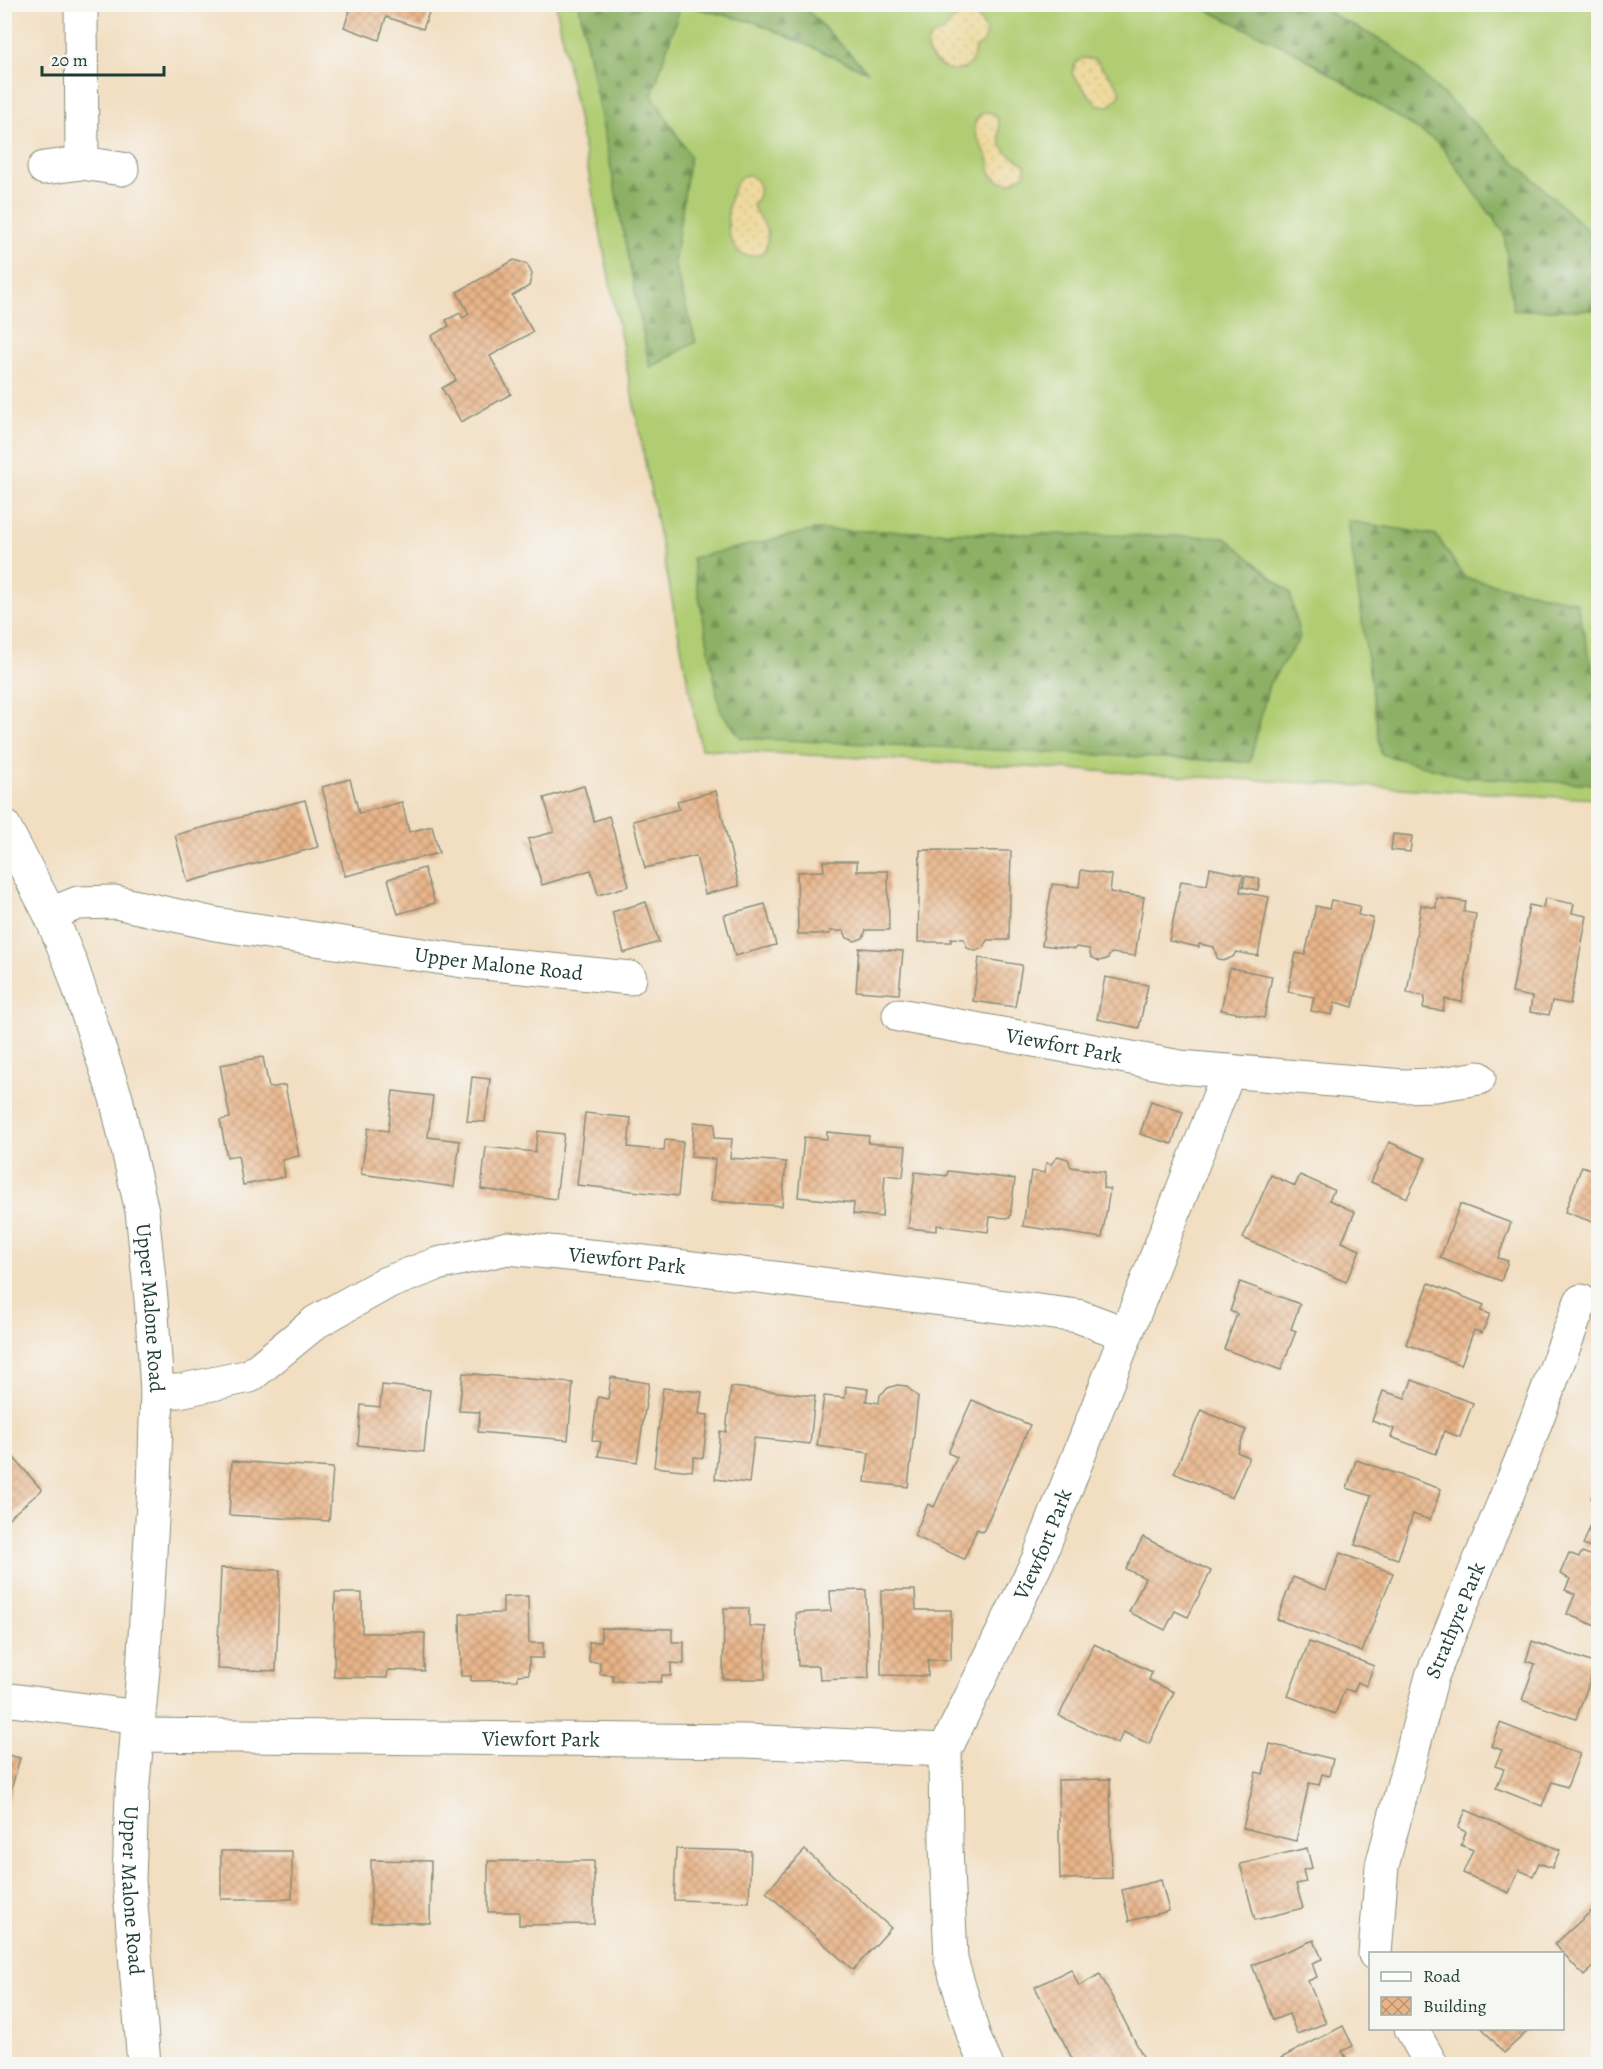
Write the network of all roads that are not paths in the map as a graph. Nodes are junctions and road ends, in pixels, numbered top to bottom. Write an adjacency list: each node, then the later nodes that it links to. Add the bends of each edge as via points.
1 (81, 4): 2 (street)
2 (82, 163): 3 (street); 4 (street)
3 (44, 168)
4 (122, 169)
5 (4, 826): 6 (street, Upper Malone Road)
6 (50, 914): 7 (street, Upper Malone Road, via 78,903 115,902 215,924 463,961); 13 (street, Upper Malone Road, via 71,963 116,1098 142,1210)
7 (630, 978)
8 (899, 1015): 9 (street, Viewfort Park, via 1180,1067)
9 (1229, 1071): 10 (street, Viewfort Park, via 1403,1086); 12 (street, Viewfort Park)
10 (1479, 1078)
11 (1581, 1301): 17 (street, Strathyre Park, via 1521,1461 1432,1676 1382,1866)
12 (1126, 1334): 13 (street, Viewfort Park, via 1078,1316 508,1248 437,1264 384,1284 316,1322 250,1376 179,1391); 16 (street, Viewfort Park, via 1038,1560)
13 (157, 1391): 15 (street, Upper Malone Road)
14 (4, 1699): 15 (street)
15 (138, 1726): 16 (street, Viewfort Park); 19 (street, Upper Malone Road, via 129,1880)
16 (945, 1750): 20 (street, Viewfort Park, via 951,1960)
17 (1375, 1952)
18 (1412, 2030): 21 (street)
19 (144, 2064)
20 (986, 2064)
21 (1431, 2064)

